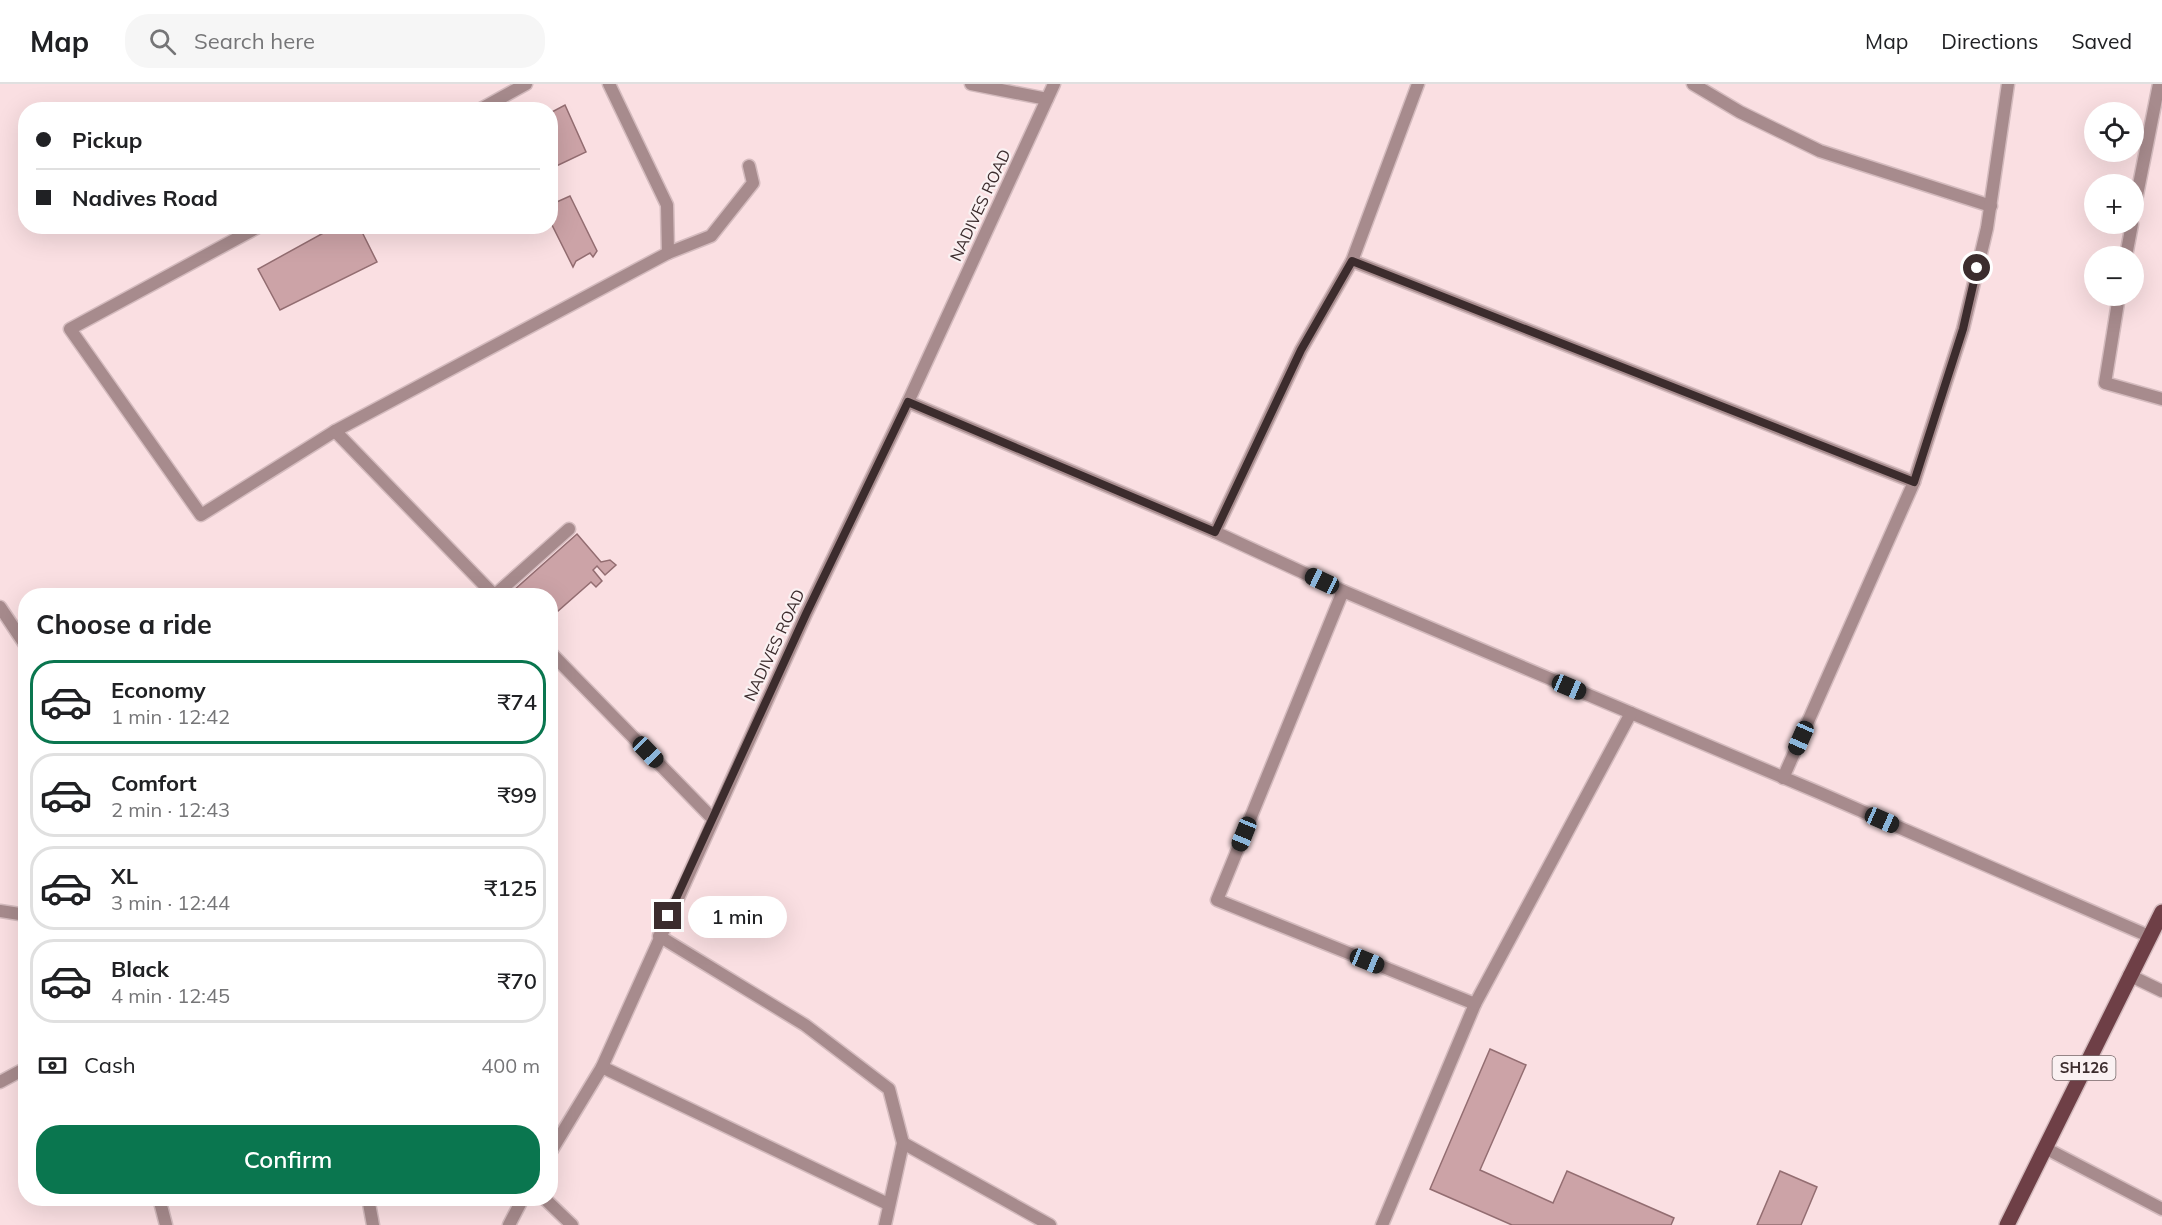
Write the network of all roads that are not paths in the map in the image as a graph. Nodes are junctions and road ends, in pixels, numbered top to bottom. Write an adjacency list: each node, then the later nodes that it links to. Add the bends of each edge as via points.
1 (526, 84): 10 (street)
2 (609, 84): 15 (street, via 667,205)
3 (971, 84): 9 (street)
4 (1054, 84): 9 (street, NADIVES ROAD)
5 (1418, 84): 16 (street)
6 (1693, 84): 13 (street, via 1820,151)
7 (2008, 84): 13 (street)
8 (2159, 84): 12 (street)
9 (1047, 99): 19 (street, NADIVES ROAD)
10 (493, 102)
11 (749, 166): 15 (street, via 753,183 711,236)
12 (2141, 174)
13 (1991, 206): 21 (street, via 1963,329)
14 (245, 234): 20 (street, via 70,329 201,515)
15 (668, 253): 20 (street)
16 (1352, 261): 21 (street); 23 (street, via 1301,350)
17 (2118, 306): 18 (street, via 2105,384)
18 (2162, 399)
19 (908, 402): 23 (street); 32 (street, NADIVES ROAD)
20 (335, 431): 24 (street)
21 (1914, 482): 31 (street)
22 (568, 529): 25 (street)
23 (1215, 532): 26 (street)
24 (488, 588)
25 (503, 588)
26 (1343, 591): 30 (street); 40 (street, via 1217,900)
27 (0, 607): 28 (street)
28 (18, 634)
29 (558, 660): 32 (street)
30 (1631, 713): 31 (street); 40 (street)
31 (1783, 778): 37 (street)
32 (713, 819): 36 (street, NADIVES ROAD)
33 (0, 911): 35 (street)
34 (2162, 912): 37 (main road, SH126)
35 (18, 914)
36 (659, 936): 41 (street, NADIVES ROAD); 45 (street, via 805,1025 889,1089)
37 (2151, 937): 38 (main road, SH126)
38 (2129, 975): 39 (street); 46 (main road, SH126)
39 (2162, 991)
40 (1475, 1004): 60 (street)
41 (602, 1068): 44 (street, NADIVES ROAD); 47 (street)
42 (18, 1072): 43 (street)
43 (0, 1082)
44 (558, 1140)
45 (903, 1143): 47 (street); 53 (street)
46 (2045, 1148): 52 (street); 61 (main road, SH126)
47 (888, 1204): 58 (street)
48 (161, 1206): 54 (street)
49 (369, 1206): 55 (street)
50 (519, 1206): 56 (street)
51 (552, 1206): 57 (street)
52 (2162, 1209)
53 (1033, 1221): 59 (street)
54 (166, 1225)
55 (373, 1225)
56 (509, 1225)
57 (572, 1225)
58 (885, 1225)
59 (1050, 1225)
60 (1382, 1225)
61 (2007, 1225)

